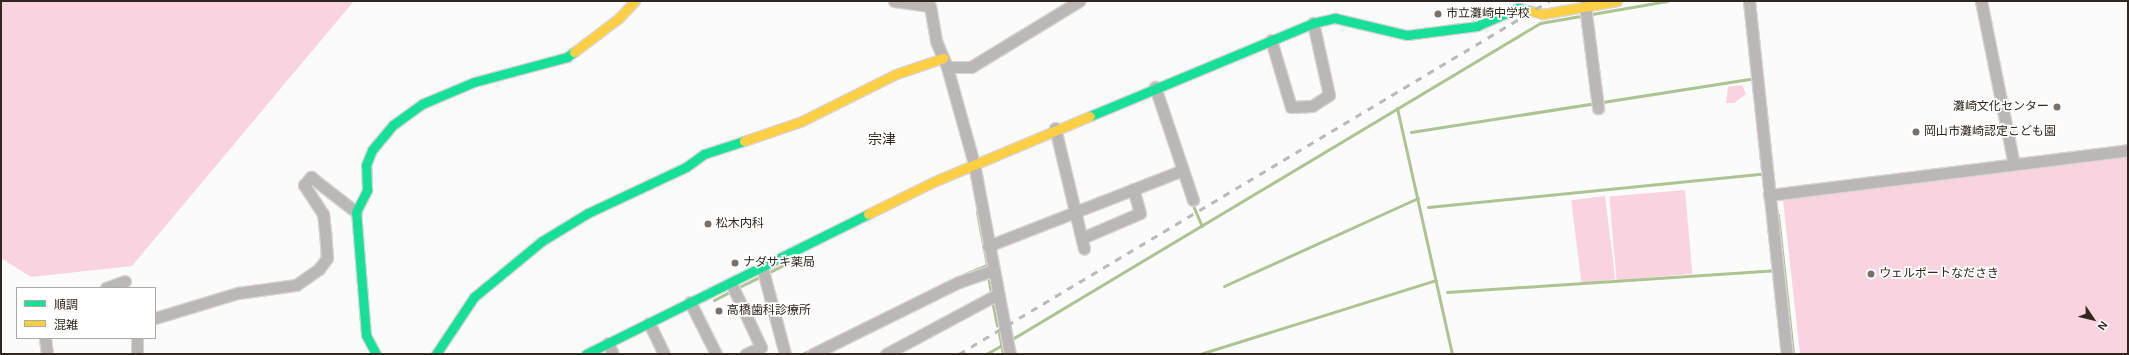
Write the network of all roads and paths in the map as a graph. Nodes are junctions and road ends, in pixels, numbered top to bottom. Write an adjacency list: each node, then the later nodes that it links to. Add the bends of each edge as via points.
1 (635, 1): 23 (street, via 619,18 567,57 446,92 393,125 372,150 366,165 367,190)
2 (894, 1): 7 (street)
3 (1079, 1): 11 (street, via 971,67)
4 (1617, 1): 8 (street)
5 (1749, 1): 20 (street)
6 (1981, 1): 17 (street)
7 (931, 3): 11 (street, via 936,41)
8 (1586, 12): 9 (street, via 1543,14 1518,8 1477,26 1406,35 1335,18); 13 (street)
9 (1313, 23): 10 (street); 10 (street, via 1330,95 1312,106 1291,107)
10 (1271, 40): 12 (street)
11 (945, 63): 16 (street); 40 (street, via 896,74 802,121 704,154 686,167 588,213 542,242 474,297)
12 (1155, 87): 14 (street); 18 (street)
13 (1598, 105)
14 (1055, 128): 16 (street); 22 (street)
15 (2128, 150): 17 (street)
16 (974, 164): 24 (street); 26 (street)
17 (2014, 164): 20 (street)
18 (1183, 170): 19 (street); 21 (street)
19 (1133, 189): 22 (street); 22 (street, via 1140,213 1083,243)
20 (1770, 195): 49 (street)
21 (1193, 200)
22 (1076, 211): 24 (street)
23 (356, 212): 32 (street, via 311,178 304,185 323,214 325,232 326,258 319,270 296,285 238,293); 39 (street, via 366,335)
24 (988, 246): 25 (street)
25 (989, 271): 30 (street); 46 (street)
26 (763, 272): 29 (street); 45 (street)
27 (125, 281): 28 (street)
28 (109, 287)
29 (733, 288): 31 (street); 44 (street, via 762,347)
30 (994, 296): 47 (street); 48 (street)
31 (693, 307): 33 (street); 43 (street)
32 (156, 318)
33 (651, 328): 36 (street); 42 (street)
34 (46, 339): 37 (street)
35 (137, 339): 38 (street)
36 (611, 349): 41 (street)
37 (47, 354)
38 (138, 354)
39 (376, 354)
40 (436, 354)
41 (586, 354)
42 (664, 354)
43 (716, 354)
44 (746, 354)
45 (785, 354)
46 (813, 354)
47 (886, 354)
48 (1010, 354)
49 (1787, 354)

